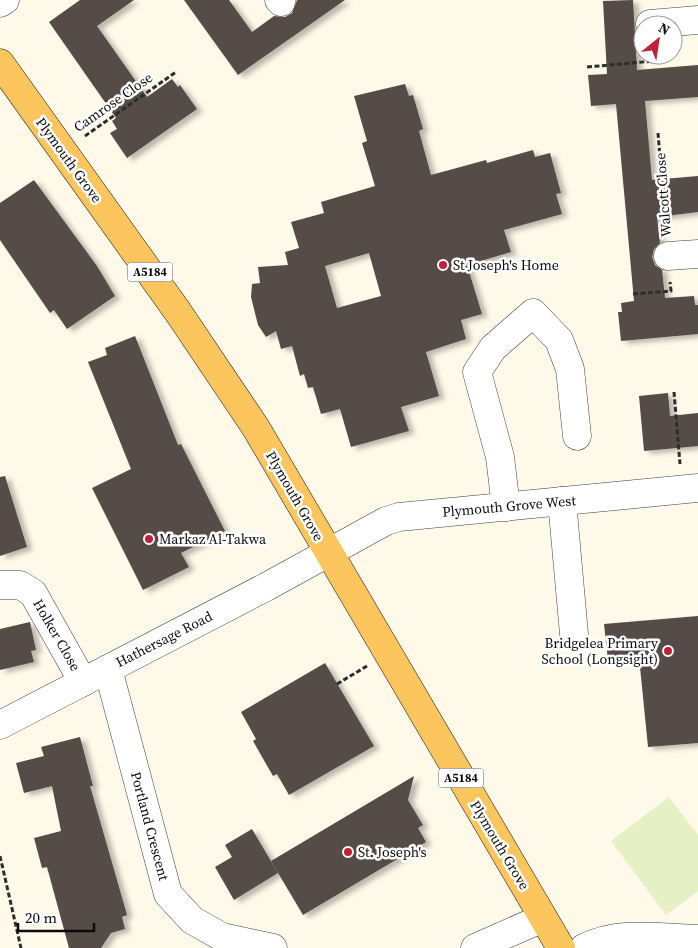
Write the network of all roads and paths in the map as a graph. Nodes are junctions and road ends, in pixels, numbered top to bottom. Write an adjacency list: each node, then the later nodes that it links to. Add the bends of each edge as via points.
1 (4, 0): 2 (street)
2 (0, 3)
3 (698, 20): 4 (street)
4 (683, 21)
5 (0, 63): 10 (main road, Plymouth Grove / A5184)
6 (633, 63): 7 (path)
7 (587, 67)
8 (176, 72): 10 (path, Camrose Close)
9 (658, 133): 12 (path, Walcott Close)
10 (63, 152): 19 (main road, Plymouth Grove / A5184, via 178,312 256,428)
11 (698, 254): 12 (street, Walcott Close)
12 (668, 256): 13 (path, Walcott Close, via 671,291)
13 (634, 294)
14 (674, 392): 16 (path)
15 (577, 436): 18 (street, via 570,369 559,340 532,313 493,348 477,372 500,457)
16 (690, 489): 17 (street, Plymouth Grove West)
17 (562, 501): 18 (street, Plymouth Grove West); 21 (street)
18 (506, 507): 19 (street, Plymouth Grove West, via 399,517)
19 (327, 551): 22 (main road, Plymouth Grove / A5184); 23 (street, Hathersage Road)
20 (0, 586): 24 (street, Holker Close, via 20,584 33,593)
21 (574, 634)
22 (388, 654): 25 (path); 28 (main road, Plymouth Grove / A5184)
23 (108, 669): 24 (street, Hathersage Road); 31 (street, Portland Crescent, via 168,894 192,920 222,937)
24 (83, 682): 26 (street, Hathersage Road)
25 (338, 684)
26 (0, 725)
27 (0, 856): 30 (path)
28 (544, 918): 32 (street); 33 (main road, Plymouth Grove / A5184)
29 (698, 939): 34 (street, via 619,936)
30 (20, 948)
31 (272, 948)
32 (475, 948)
33 (561, 948)
34 (584, 948)

